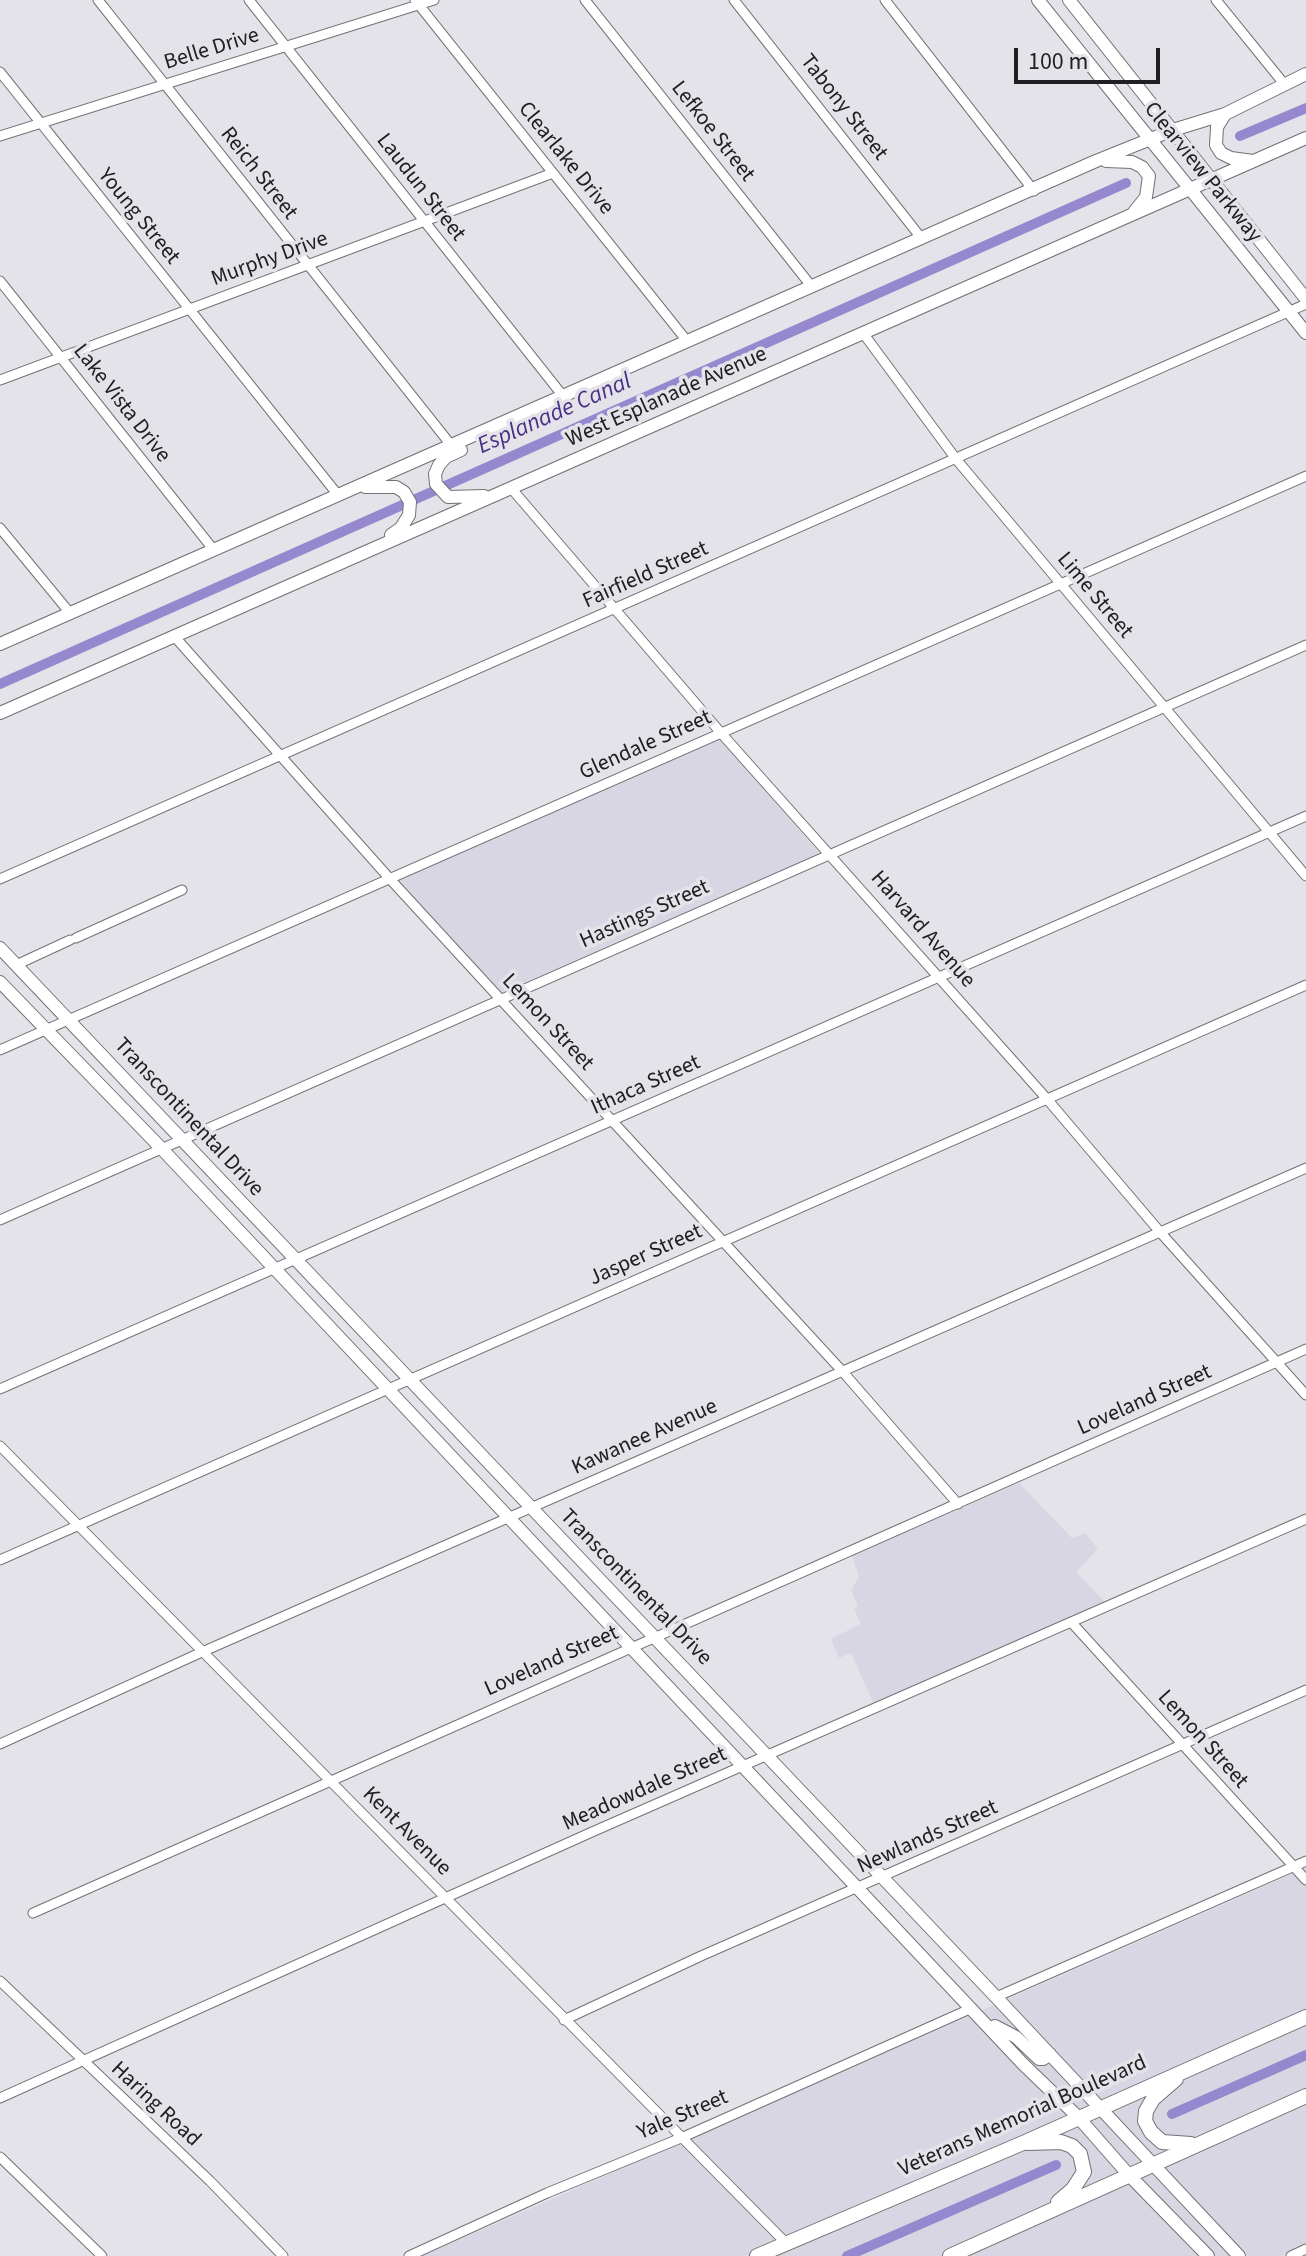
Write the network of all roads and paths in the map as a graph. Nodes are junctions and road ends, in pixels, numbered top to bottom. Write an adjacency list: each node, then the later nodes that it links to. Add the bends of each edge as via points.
1 (98, 0): 14 (street, Reich Street)
2 (249, 0): 11 (street, Laudun Street)
3 (434, 0): 10 (street, Belle Drive)
4 (585, 0): 33 (street, Lefkoe Street)
5 (734, 0): 30 (street, Tabony Street)
6 (885, 0): 27 (street)
7 (1038, 0): 21 (street, Clearview Parkway)
8 (1069, 0): 18 (street, Clearview Parkway)
9 (1216, 0): 15 (street)
10 (416, 2): 11 (street, Belle Drive); 24 (street, Clearlake Drive)
11 (287, 46): 14 (street, Belle Drive); 29 (street, Laudun Street)
12 (0, 72): 17 (street, Young Street)
13 (1306, 74): 15 (street, West Esplanade Avenue)
14 (164, 84): 17 (street, Belle Drive); 31 (street, Reich Street)
15 (1285, 85): 16 (street, West Esplanade Avenue)
16 (1225, 114): 18 (street, West Esplanade Avenue); 23 (street, via 1217,127 1216,145 1231,158)
17 (40, 124): 19 (street, Belle Drive); 35 (street, Young Street)
18 (1173, 130): 21 (street, West Esplanade Avenue); 25 (street, Clearview Parkway)
19 (0, 136)
20 (1306, 138): 23 (street, West Esplanade Avenue)
21 (1149, 140): 22 (street, West Esplanade Avenue); 26 (street, Clearview Parkway)
22 (1096, 161): 27 (street, West Esplanade Avenue); 28 (street, via 1132,162 1149,176 1146,197)
23 (1253, 161): 25 (street, West Esplanade Avenue)
24 (553, 173): 29 (street, Murphy Drive); 39 (street, Clearlake Drive)
25 (1212, 180): 26 (street, West Esplanade Avenue); 34 (street, Clearview Parkway)
26 (1190, 190): 28 (street, West Esplanade Avenue); 36 (street, Clearview Parkway)
27 (1034, 191): 30 (street, West Esplanade Avenue)
28 (1132, 215): 37 (street, West Esplanade Avenue)
29 (423, 222): 31 (street, Murphy Drive); 42 (street, Laudun Street)
30 (922, 239): 33 (street, West Esplanade Avenue)
31 (308, 266): 35 (street, Murphy Drive); 44 (street, Reich Street)
32 (0, 281): 40 (street, Lake Vista Drive)
33 (812, 287): 39 (street, West Esplanade Avenue)
34 (1306, 302): 36 (street, Fairfield Street)
35 (189, 309): 40 (street, Murphy Drive); 50 (street, Young Street)
36 (1289, 312): 38 (street, Clearview Parkway); 45 (street, Fairfield Street)
37 (863, 333): 45 (street, Lime Street); 47 (street, West Esplanade Avenue)
38 (1306, 333)
39 (687, 341): 42 (street, West Esplanade Avenue)
40 (61, 357): 41 (street, Murphy Drive); 52 (street, Lake Vista Drive)
41 (0, 380)
42 (563, 396): 43 (street, West Esplanade Avenue)
43 (533, 409): 44 (street, West Esplanade Avenue); 49 (street, via 514,425 446,457 435,474 448,497)
44 (451, 445): 48 (street, West Esplanade Avenue)
45 (956, 459): 54 (street, Lime Street); 55 (street, Fairfield Street)
46 (1306, 476): 54 (street, Glendale Street)
47 (511, 488): 49 (street, West Esplanade Avenue); 55 (street, Harvard Avenue)
48 (353, 489): 50 (street, West Esplanade Avenue); 53 (street, via 396,487 404,492 410,509 401,528)
49 (497, 494): 53 (street, West Esplanade Avenue)
50 (338, 495): 52 (street, West Esplanade Avenue)
51 (0, 528): 56 (street)
52 (213, 549): 56 (street, West Esplanade Avenue)
53 (361, 554): 57 (street, West Esplanade Avenue)
54 (1059, 583): 60 (street, Lime Street); 62 (street, Glendale Street)
55 (614, 611): 62 (street, Harvard Avenue); 63 (street, Fairfield Street)
56 (70, 613): 58 (street, West Esplanade Avenue)
57 (174, 636): 61 (street, West Esplanade Avenue); 63 (street, Lemon Street)
58 (0, 644)
59 (1306, 645): 60 (street, Hastings Street)
60 (1165, 708): 65 (street, Lime Street); 66 (street, Hastings Street)
61 (0, 713)
62 (721, 733): 66 (street, Harvard Avenue); 69 (street, Glendale Street)
63 (279, 756): 68 (street, Fairfield Street); 69 (street, Lemon Street)
64 (1306, 816): 65 (street, Ithaca Street)
65 (1269, 832): 67 (street, Lime Street); 73 (street, Ithaca Street)
66 (831, 854): 73 (street, Harvard Avenue); 76 (street, Hastings Street)
67 (1306, 876)
68 (0, 879)
69 (390, 879): 76 (street, Lemon Street); 77 (street, Glendale Street)
70 (182, 890): 72 (street)
71 (0, 948): 72 (street, Transcontinental Drive)
72 (16, 965): 77 (street, Transcontinental Drive)
73 (937, 976): 80 (street, Harvard Avenue); 81 (street, Ithaca Street)
74 (0, 982): 78 (street, Transcontinental Drive)
75 (1306, 985): 80 (street, Jasper Street)
76 (501, 998): 81 (street, Lemon Street); 82 (street, Hastings Street)
77 (68, 1020): 78 (street, Glendale Street); 82 (street, Transcontinental Drive)
78 (46, 1030): 79 (street, Glendale Street); 83 (street, Transcontinental Drive)
79 (0, 1050)
80 (1047, 1099): 86 (street, Harvard Avenue); 87 (street, Jasper Street)
81 (613, 1121): 87 (street, Lemon Street); 88 (street, Ithaca Street)
82 (181, 1141): 83 (street, Hastings Street); 88 (street, Transcontinental Drive)
83 (162, 1149): 85 (street, Hastings Street); 89 (street, Transcontinental Drive)
84 (1306, 1168): 86 (street, Kawanee Avenue)
85 (0, 1220)
86 (1160, 1232): 91 (street, Harvard Avenue); 92 (street, Kawanee Avenue)
87 (722, 1242): 92 (street, Lemon Street); 93 (street, Jasper Street)
88 (295, 1260): 89 (street, Ithaca Street); 93 (street, Transcontinental Drive)
89 (274, 1269): 94 (street, Ithaca Street); 95 (street, Transcontinental Drive)
90 (1306, 1349): 91 (street, Loveland Street)
91 (1277, 1362): 96 (street, Harvard Avenue); 98 (street, Loveland Street)
92 (843, 1372): 98 (street, Lemon Street); 99 (street, Kawanee Avenue)
93 (409, 1379): 95 (street, Jasper Street); 99 (street, Transcontinental Drive)
94 (0, 1389)
95 (386, 1389): 100 (street, Transcontinental Drive); 102 (street, Jasper Street)
96 (1306, 1395)
97 (0, 1446): 102 (street, Kent Avenue)
98 (958, 1504): 105 (street, Loveland Street)
99 (531, 1508): 100 (street, Kawanee Avenue); 105 (street, Transcontinental Drive)
100 (509, 1517): 106 (street, Transcontinental Drive); 107 (street, Kawanee Avenue)
101 (1306, 1519): 104 (street, Meadowdale Street)
102 (77, 1526): 103 (street, Jasper Street); 107 (street, Kent Avenue)
103 (0, 1560)
104 (1072, 1623): 110 (street, Lemon Street); 111 (street, Meadowdale Street)
105 (654, 1637): 106 (street, Loveland Street); 111 (street, Transcontinental Drive)
106 (631, 1646): 112 (street, Transcontinental Drive); 113 (street, Loveland Street)
107 (202, 1652): 109 (street, Kawanee Avenue); 113 (street, Kent Avenue)
108 (1306, 1690): 110 (street, Newlands Street)
109 (0, 1744)
110 (1182, 1745): 115 (street, Lemon Street); 116 (street, Newlands Street)
111 (767, 1756): 112 (street, Meadowdale Street); 116 (street, Transcontinental Drive)
112 (745, 1766): 118 (street, Transcontinental Drive); 119 (street, Meadowdale Street)
113 (330, 1781): 119 (street, Kent Avenue); 120 (street, Loveland Street)
114 (1306, 1861): 115 (street)
115 (1294, 1866): 117 (street, Lemon Street); 122 (street)
116 (883, 1877): 118 (street, Newlands Street); 122 (street, Transcontinental Drive)
117 (1306, 1880)
118 (860, 1888): 123 (street, Transcontinental Drive); 125 (street, Newlands Street)
119 (447, 1898): 125 (street, Kent Avenue); 128 (street, Meadowdale Street)
120 (33, 1913)
121 (0, 1981): 128 (street, Haring Road)
122 (996, 1997): 127 (street, Transcontinental Drive)
123 (972, 2008): 126 (street, Transcontinental Drive); 134 (street, Yale Street)
124 (1306, 2017): 129 (main road, Veterans Memorial Boulevard)
125 (564, 2020): 134 (street, Kent Avenue)
126 (985, 2020): 127 (street, via 1016,2037 1039,2059); 133 (street, Transcontinental Drive)
127 (1050, 2054): 132 (street, Transcontinental Drive)
128 (83, 2063): 131 (street, Meadowdale Street); 144 (street, Haring Road)
129 (1185, 2070): 132 (main road, Veterans Memorial Boulevard); 136 (main road, via 1153,2099 1145,2121 1162,2142)
130 (1306, 2096): 136 (main road)
131 (0, 2098)
132 (1100, 2107): 133 (main road, Veterans Memorial Boulevard); 138 (street, Transcontinental Drive)
133 (1078, 2117): 135 (main road, Veterans Memorial Boulevard); 139 (street, Transcontinental Drive)
134 (681, 2138): 141 (street, Kent Avenue); 145 (street, Yale Street)
135 (1023, 2143): 140 (main road, via 1061,2142 1072,2146 1084,2163 1073,2189); 141 (main road, Veterans Memorial Boulevard)
136 (1198, 2144): 138 (main road)
137 (0, 2157): 143 (street)
138 (1152, 2164): 139 (main road); 150 (street, Transcontinental Drive)
139 (1128, 2174): 140 (main road); 149 (street, Transcontinental Drive)
140 (1046, 2213): 148 (main road)
141 (786, 2243): 146 (main road, Veterans Memorial Boulevard); 147 (main road)
142 (1306, 2249): 151 (street)
143 (102, 2256)
144 (283, 2256)
145 (409, 2256)
146 (757, 2256)
147 (768, 2256)
148 (950, 2256)
149 (1208, 2256)
150 (1239, 2256)
151 (1291, 2256)

